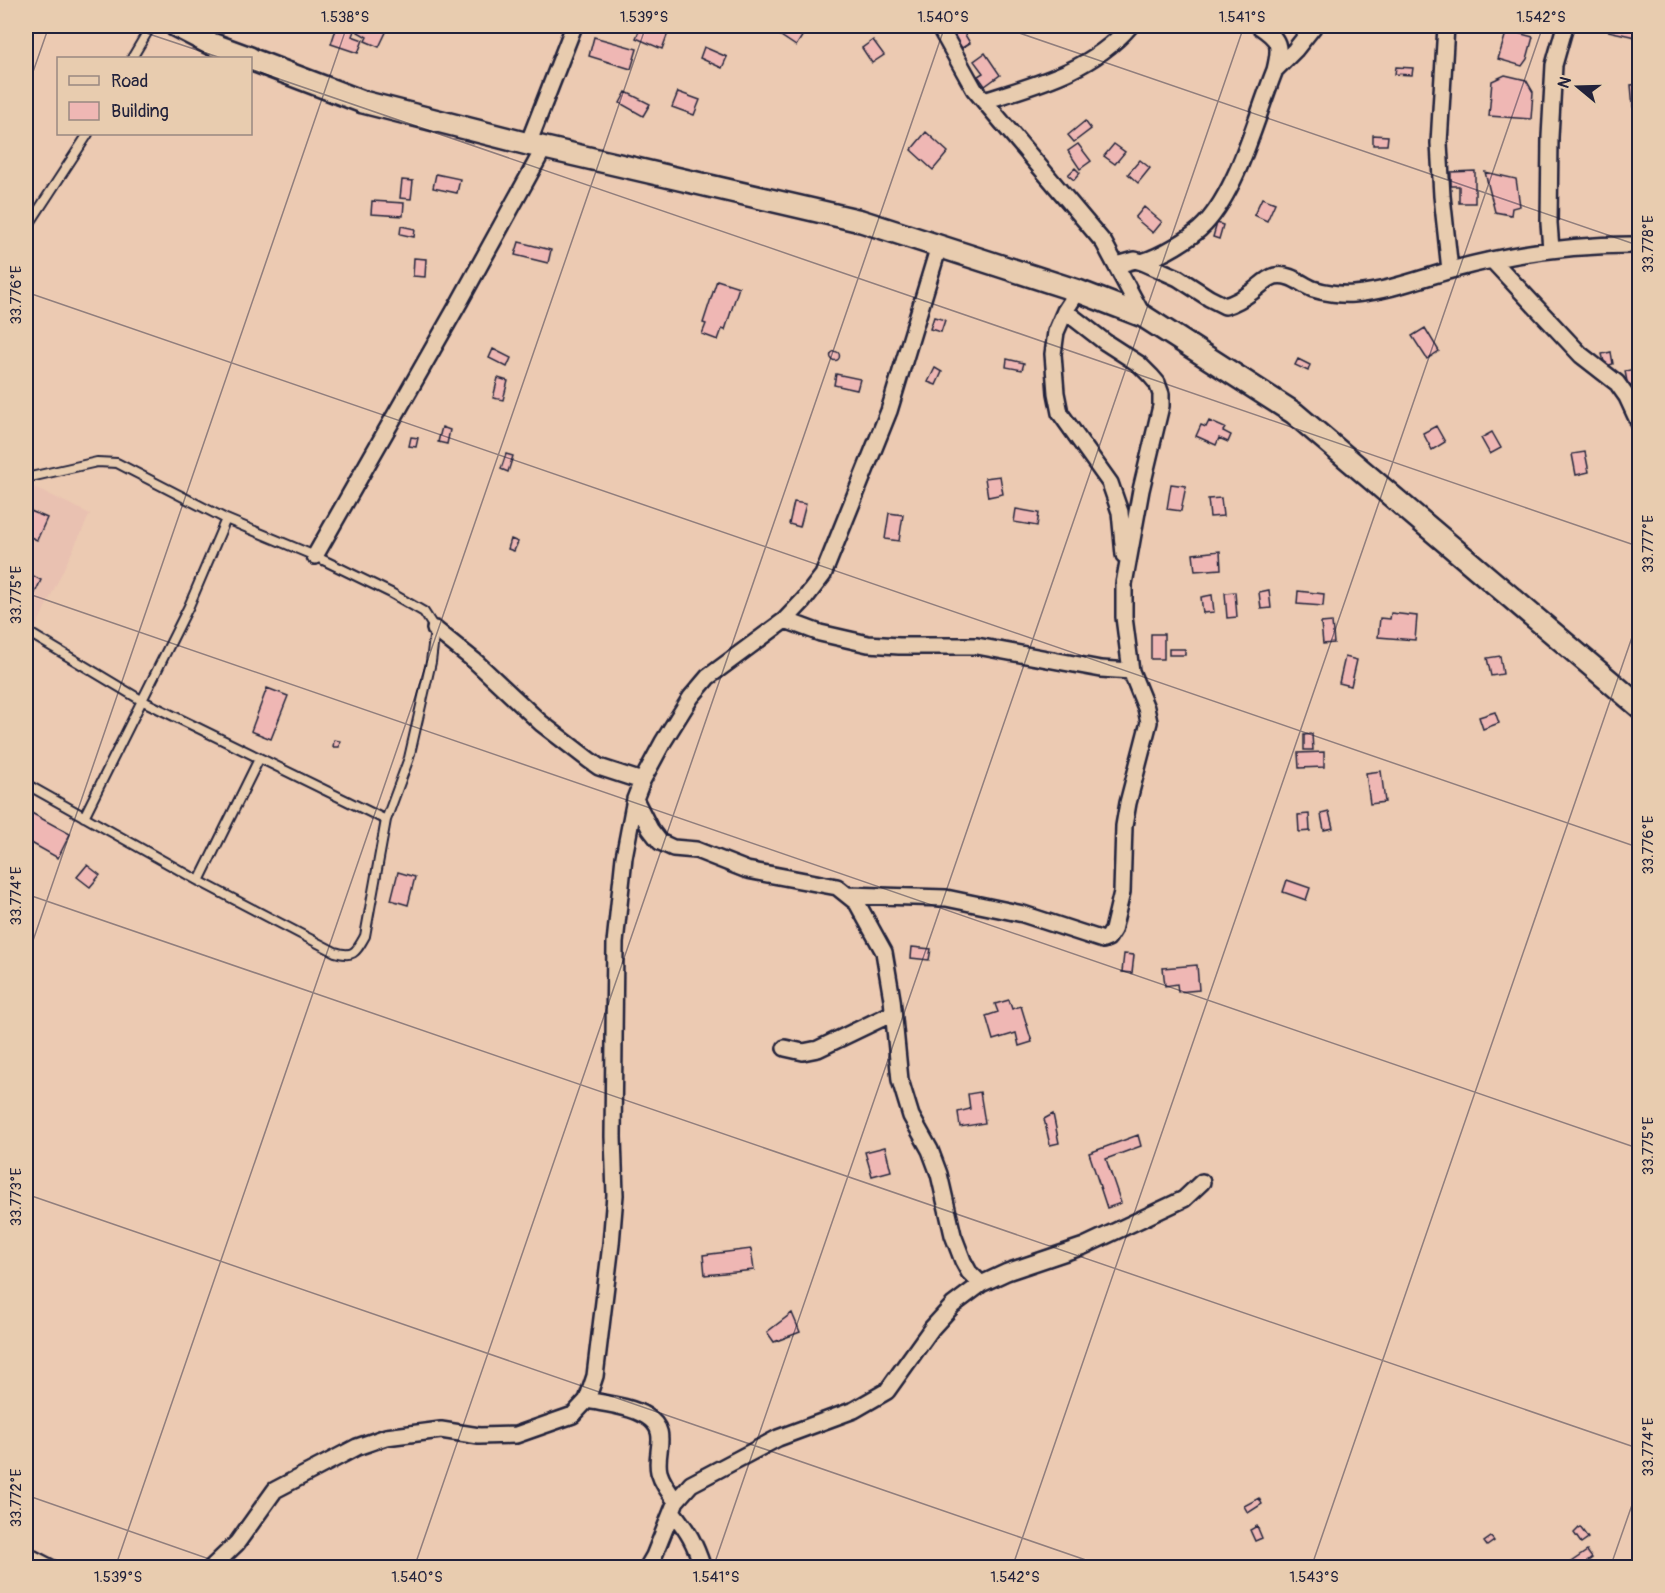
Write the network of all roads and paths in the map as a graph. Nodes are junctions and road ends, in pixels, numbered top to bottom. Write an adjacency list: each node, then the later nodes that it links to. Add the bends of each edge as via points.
1 (151, 26): 10 (lane)
2 (176, 26): 11 (main road)
3 (574, 26): 16 (street)
4 (939, 26): 14 (street)
5 (1130, 26): 14 (street, via 1110,46 1067,74)
6 (1258, 26): 13 (street, via 1272,34 1279,45)
7 (1314, 26): 13 (street)
8 (1446, 26): 24 (street, via 1439,143)
9 (1565, 26): 20 (street, via 1554,65)
10 (133, 57)
11 (245, 57)
12 (252, 60): 16 (main road, via 363,102)
13 (1275, 70): 22 (street, via 1241,162 1215,211 1204,226 1186,239)
14 (984, 101): 23 (street, via 1104,243)
15 (87, 135): 17 (lane)
16 (536, 146): 19 (main road, via 861,221); 31 (street, via 460,301)
17 (26, 230)
18 (1640, 245): 20 (street)
19 (939, 246): 25 (main road); 33 (street, via 889,411 823,575)
20 (1551, 249): 21 (street)
21 (1492, 260): 24 (street); 28 (street, via 1581,356 1617,383)
22 (1142, 262): 23 (street); 24 (street, via 1225,306 1273,276 1290,278 1313,289 1351,294 1402,285)
23 (1117, 265): 27 (street)
24 (1450, 270)
25 (1078, 291): 26 (street); 27 (main road)
26 (1065, 311): 32 (street, via 1056,332 1053,354 1060,413 1110,483 1120,512); 32 (street, via 1139,364 1157,383 1161,394)
27 (1143, 316): 38 (main road, via 1294,413)
28 (1640, 425)
29 (26, 478): 30 (lane, via 97,462 117,463)
30 (226, 519): 31 (lane); 37 (lane, via 189,606)
31 (315, 556): 34 (lane, via 424,612)
32 (1124, 584): 36 (street)
33 (785, 620): 36 (street, via 868,644 977,646); 40 (street, via 708,677 685,706)
34 (435, 629): 40 (street, via 589,760); 44 (lane, via 409,758)
35 (26, 631): 37 (lane)
36 (1131, 671): 46 (street, via 1149,722 1128,803 1122,892 1108,938 1103,940 1023,914 946,898)
37 (141, 700): 39 (lane); 43 (lane)
38 (1640, 707)
39 (259, 759): 44 (lane); 45 (lane)
40 (642, 781): 42 (street)
41 (26, 784): 43 (lane)
42 (635, 799): 46 (street, via 660,842 673,848 696,850 747,870 837,887); 51 (street, via 624,856 615,943 612,1234 595,1376)
43 (84, 817): 45 (lane)
44 (386, 820): 45 (lane, via 364,936 356,952 347,956)
45 (199, 881)
46 (848, 896): 47 (street, via 863,912 884,952)
47 (893, 1013): 48 (street, via 818,1049 802,1052); 50 (street, via 900,1080 911,1116 939,1174 963,1261)
48 (785, 1048)
49 (1202, 1182): 50 (street, via 1184,1199 1084,1246)
50 (981, 1284): 52 (street, via 953,1305 932,1328 887,1391 854,1410 778,1438 691,1484)
51 (587, 1400): 52 (street, via 631,1410 655,1424 660,1434 659,1472); 55 (street, via 573,1415 516,1435 479,1436 441,1430 386,1437 357,1447 275,1490 237,1543)
52 (674, 1506): 56 (street); 57 (street, via 692,1537)
53 (26, 1555): 54 (street)
54 (51, 1568)
55 (211, 1568)
56 (647, 1568)
57 (703, 1568)

